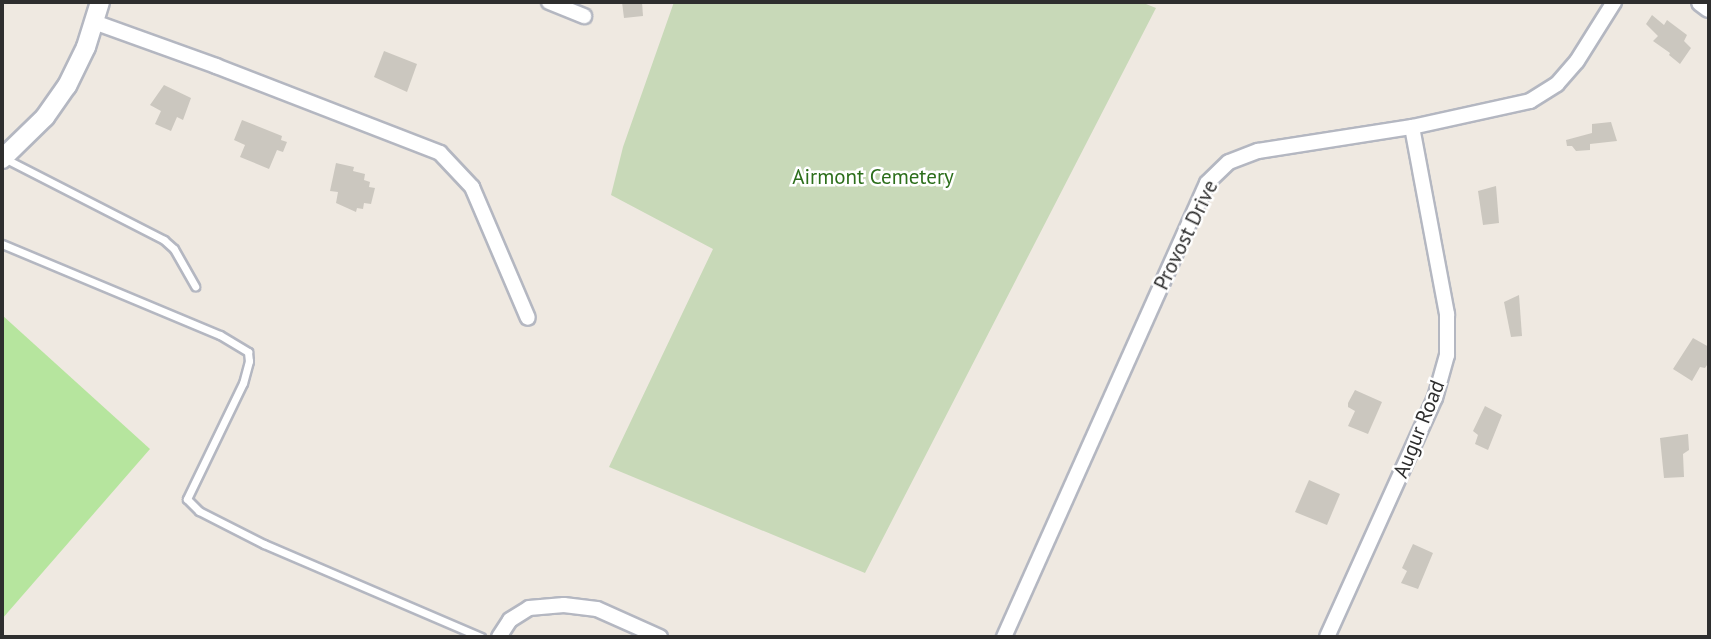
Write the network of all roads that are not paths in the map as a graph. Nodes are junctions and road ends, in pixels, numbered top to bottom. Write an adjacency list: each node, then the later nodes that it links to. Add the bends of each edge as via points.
1 (100, 2): 7 (street)
2 (549, 2): 6 (street)
3 (1614, 2): 8 (street, Provost Drive, via 1577,61 1557,84 1530,101)
4 (1702, 2): 5 (street)
5 (1709, 8)
6 (584, 16)
7 (94, 22): 9 (street, via 66,86 45,117); 12 (street, via 440,153 472,187)
8 (1412, 127): 16 (street, Provost Drive, via 1258,151 1228,162 1207,183); 17 (street, Augur Road, via 1447,314 1447,355 1435,398)
9 (3, 158): 11 (lane, via 164,240)
10 (2, 244): 13 (lane, via 220,335 248,352 243,383 187,499 199,511 264,544)
11 (195, 286)
12 (527, 318)
13 (481, 637)
14 (499, 637): 15 (street, via 510,620 529,608 564,605 597,609)
15 (660, 637)
16 (1004, 637)
17 (1327, 637)

